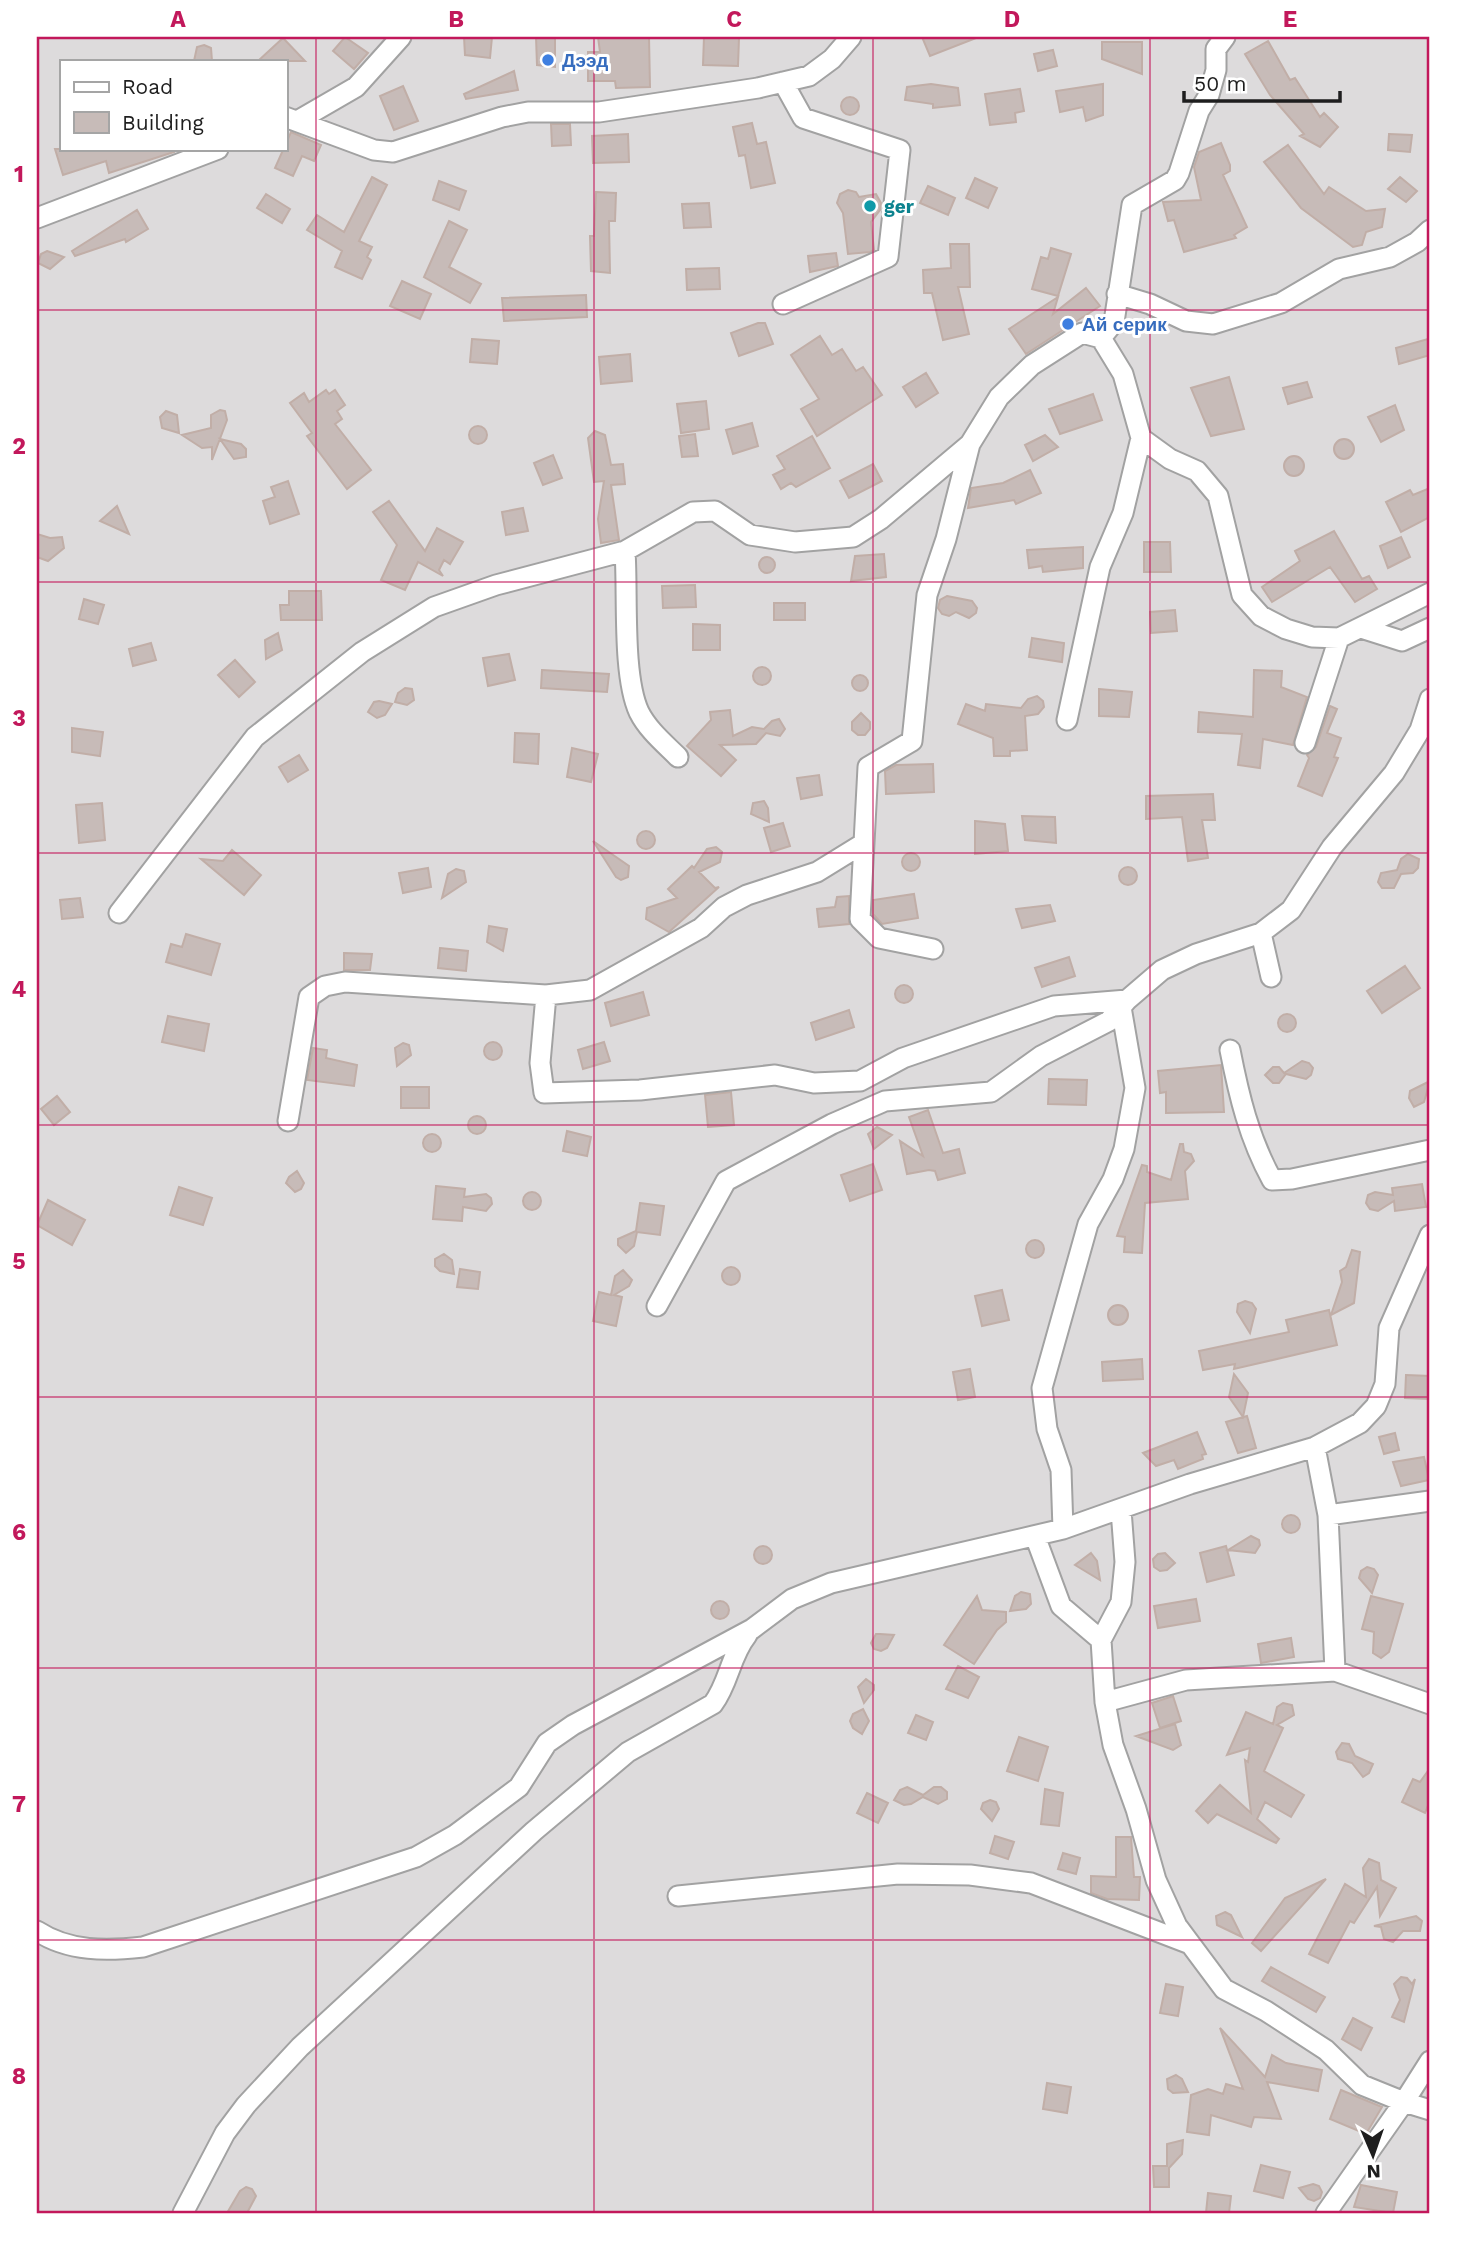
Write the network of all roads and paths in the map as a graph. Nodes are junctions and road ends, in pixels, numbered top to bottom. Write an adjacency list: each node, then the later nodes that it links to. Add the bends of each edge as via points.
1 (401, 37): 5 (street, via 356,87)
2 (851, 37): 4 (street, via 809,76)
3 (1225, 37): 9 (street, via 1216,49 1209,95 1175,180 1132,205)
4 (783, 82): 5 (street, via 599,112 528,112 393,152 374,150); 10 (street, via 803,118 900,150 888,257)
5 (292, 118)
6 (215, 150): 7 (street)
7 (37, 218)
8 (1430, 230): 9 (street, via 1390,257 1339,269 1282,303 1213,324 1186,321)
9 (1117, 294): 11 (street, via 1114,322)
10 (783, 304)
11 (1101, 338): 12 (street, via 1123,374); 13 (street, via 1082,333 1032,365 999,397)
12 (1141, 438): 18 (street, via 1197,471 1218,496 1242,595 1261,616 1311,637); 20 (street, via 1123,513 1100,566)
13 (970, 444): 14 (street, via 853,537 795,542 750,535 715,511 692,512); 23 (street, via 927,595 912,741 868,766)
14 (625, 551): 22 (street, via 631,685 649,729); 24 (street, via 496,585 434,607 362,652 255,737)
15 (1430, 593): 16 (street)
16 (1361, 628): 17 (street, via 1402,640); 18 (street)
17 (1430, 628)
18 (1339, 638): 21 (street)
19 (1430, 699): 25 (street, via 1420,730 1394,773 1332,847 1291,911)
20 (1067, 720)
21 (1305, 743)
22 (678, 757)
23 (864, 843): 26 (street, via 860,919 879,938); 28 (street, via 817,872 724,907 701,928 590,990)
24 (120, 913)
25 (1261, 933): 27 (street); 29 (street, via 1162,970)
26 (933, 949)
27 (1270, 977)
28 (545, 995): 29 (street, via 540,1063 544,1093 640,1090 775,1075 814,1083 860,1081 903,1058 1054,1006); 31 (street, via 345,982 325,986 309,997)
29 (1124, 1003): 34 (street, via 1109,1021 1041,1056 991,1093 885,1101 726,1181); 39 (street, via 1135,1088 1124,1149 1114,1179 1088,1224 1042,1388 1047,1429 1060,1470)
30 (1230, 1050): 32 (street, via 1244,1119 1272,1180)
31 (288, 1121)
32 (1430, 1150)
33 (1430, 1235): 35 (street, via 1389,1328 1385,1384 1376,1406 1360,1423)
34 (657, 1306)
35 (1315, 1447): 37 (street); 38 (street)
36 (1430, 1501): 38 (street)
37 (1121, 1510): 39 (street); 42 (street, via 1125,1562 1121,1602)
38 (1328, 1515): 43 (street)
39 (1063, 1529): 40 (street)
40 (1035, 1536): 41 (street, via 831,1583 792,1599); 42 (street, via 1061,1606)
41 (752, 1629): 47 (street, via 547,1743 519,1787 455,1835 416,1857 144,1947 82,1948); 52 (street, via 735,1651 722,1693 713,1704 628,1752 534,1831 300,2047 225,2133)
42 (1101, 1640): 44 (street)
43 (1335, 1671): 44 (street, via 1186,1680); 45 (street)
44 (1105, 1702): 48 (street, via 1113,1745 1156,1880 1177,1926)
45 (1430, 1704)
46 (678, 1896): 48 (street, via 898,1874 970,1875 1031,1883)
47 (37, 1931)
48 (1195, 1945): 50 (street, via 1224,1989 1326,2050 1362,2085)
49 (1430, 2062): 50 (street)
50 (1404, 2102): 51 (street); 53 (street)
51 (1430, 2110)
52 (187, 2209)
53 (1326, 2213)

